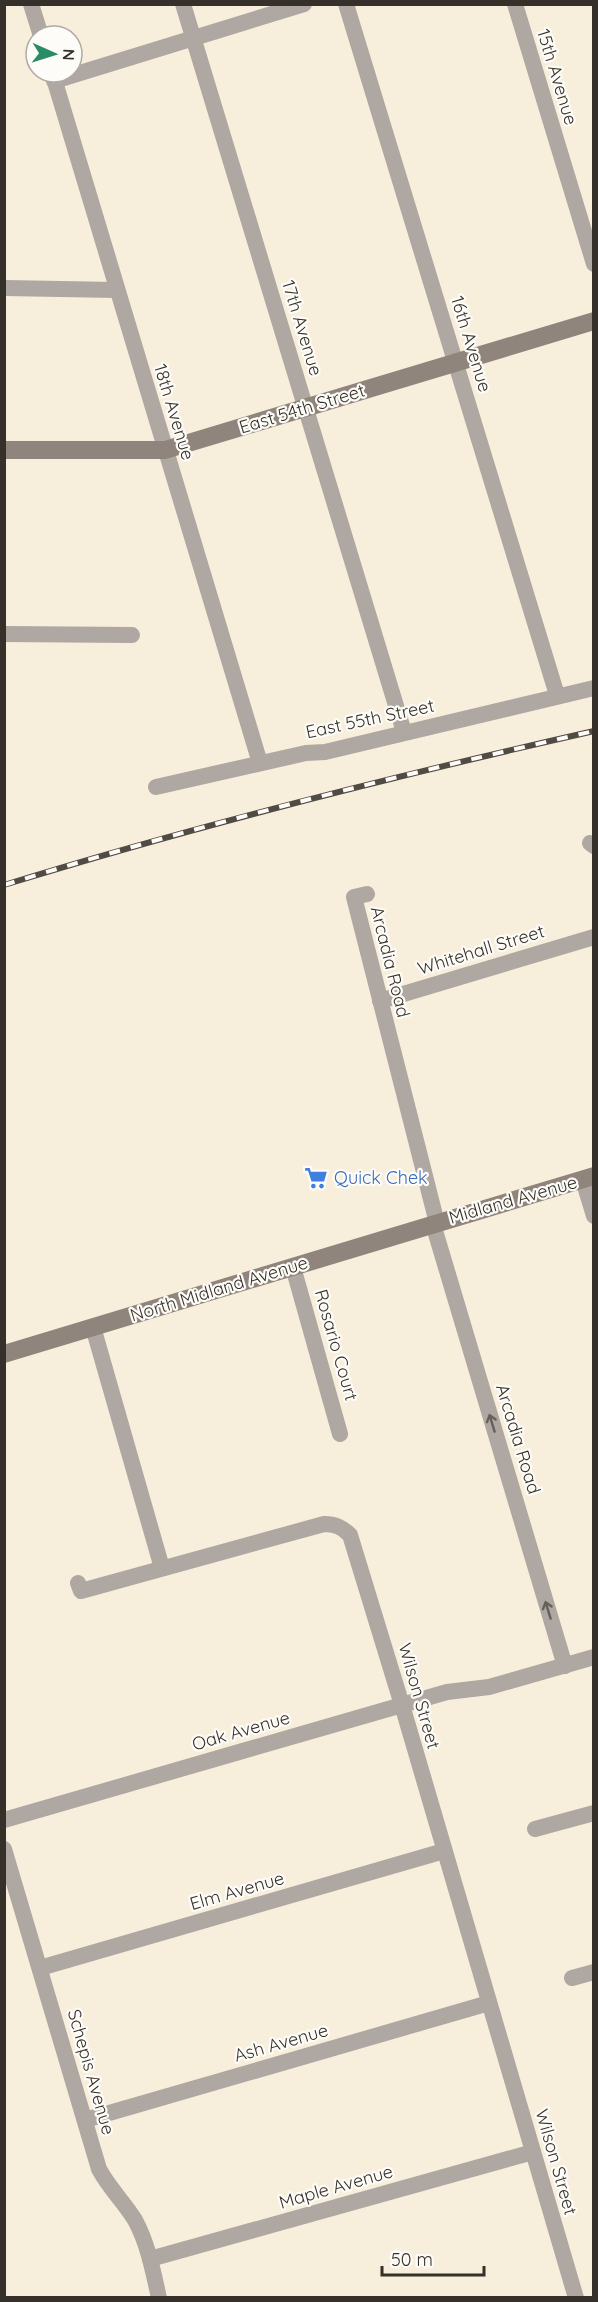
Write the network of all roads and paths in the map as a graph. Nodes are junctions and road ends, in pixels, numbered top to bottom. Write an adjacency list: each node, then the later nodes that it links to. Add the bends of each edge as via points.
1 (31, 4): 6 (street)
2 (183, 4): 7 (street, 17th Avenue)
3 (303, 4): 7 (street)
4 (346, 4): 14 (street, 16th Avenue)
5 (515, 4): 10 (street, 15th Avenue)
6 (37, 24)
7 (193, 38): 8 (street); 15 (street, 17th Avenue)
8 (84, 68)
9 (55, 84): 12 (street, 18th Avenue)
10 (594, 264)
11 (4, 288): 12 (street)
12 (117, 290): 17 (street, 18th Avenue)
13 (594, 321): 14 (street, East 54th Street)
14 (457, 363): 15 (street, East 54th Street); 21 (street, 16th Avenue)
15 (305, 408): 17 (street, East 54th Street); 22 (street, 17th Avenue)
16 (4, 450): 17 (street, East 54th Street)
17 (165, 450): 23 (street, 18th Avenue)
18 (4, 634): 19 (street)
19 (132, 635)
20 (594, 688): 21 (street, East 55th Street)
21 (557, 695): 22 (street, East 55th Street)
22 (404, 732): 23 (street, East 55th Street)
23 (260, 763): 24 (street, East 55th Street)
24 (156, 787)
25 (367, 894): 27 (street, Arcadia Road, via 354,897)
26 (594, 937): 27 (street, Whitehall Street)
27 (380, 1001): 30 (street, Arcadia Road)
28 (588, 1178): 29 (street); 30 (street, Midland Avenue)
29 (594, 1216)
30 (435, 1223): 31 (street, North Midland Avenue); 38 (street, Arcadia Road, one-way to 30)
31 (293, 1267): 32 (street, North Midland Avenue); 34 (street, Rosario Court)
32 (93, 1327): 33 (street, North Midland Avenue); 35 (street)
33 (4, 1354)
34 (340, 1434)
35 (162, 1568): 36 (street, Wilson Street, via 81,1591); 39 (street, Wilson Street, via 324,1524 343,1528 352,1540)
36 (78, 1583)
37 (594, 1657): 38 (street, Oak Avenue)
38 (565, 1666): 39 (street, Oak Avenue, via 489,1688 447,1692)
39 (402, 1705): 41 (street, Oak Avenue); 44 (street, Wilson Street)
40 (594, 1813): 42 (street)
41 (4, 1820)
42 (535, 1829)
43 (4, 1849): 45 (street, Schepis Avenue)
44 (444, 1851): 46 (street, Elm Avenue); 49 (street, Wilson Street)
45 (12, 1902): 46 (street, Schepis Avenue)
46 (40, 1968): 50 (street, Schepis Avenue)
47 (594, 1972): 48 (street)
48 (572, 1978)
49 (489, 2003): 50 (street, Ash Avenue); 51 (street, Wilson Street)
50 (85, 2120): 52 (street, Schepis Avenue, via 99,2169 134,2219)
51 (533, 2152): 52 (street, Maple Avenue); 54 (street, Wilson Street)
52 (150, 2259): 53 (street, Schepis Avenue)
53 (159, 2298)
54 (576, 2298)

